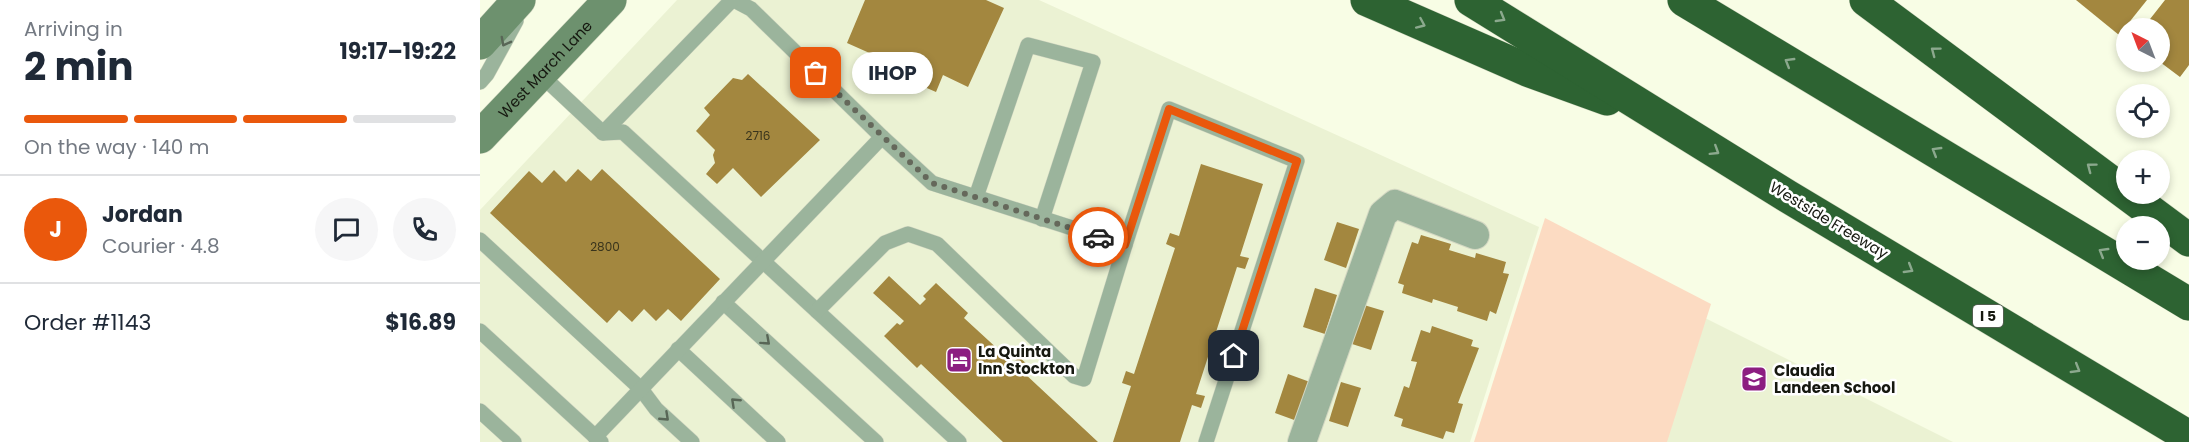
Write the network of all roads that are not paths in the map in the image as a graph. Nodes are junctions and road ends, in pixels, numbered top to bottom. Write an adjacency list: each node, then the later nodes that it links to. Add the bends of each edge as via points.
1 (519, 0): 9 (main road)
2 (527, 0): 11 (lane, one-way to 11)
3 (610, 0): 10 (main road, West March Lane)
4 (733, 0): 13 (lane); 15 (lane, via 751,9)
5 (1367, 0): 12 (highway, one-way to 12, via 1527,70)
6 (1471, 0): 12 (highway, Westside Freeway / I 5, one-way to 12)
7 (1684, 0): 24 (highway, one-way to 7)
8 (1870, 3): 20 (highway, one-way to 8)
9 (480, 43)
10 (540, 74): 13 (lane); 14 (main road, West March Lane)
11 (480, 82)
12 (1665, 120): 30 (highway, Westside Freeway / I 5, one-way to 30)
13 (603, 134): 22 (lane, via 623,132)
14 (480, 137)
15 (882, 137): 16 (lane, via 932,183); 22 (lane)
16 (976, 198): 17 (lane); 17 (lane, via 1028,45 1094,62)
17 (1042, 219): 21 (lane)
18 (1475, 235): 38 (street, via 1395,204 1383,214)
19 (480, 240): 28 (lane)
20 (2189, 240)
21 (1125, 245): 25 (lane, via 1084,379 1074,376 937,244 908,234 885,243); 37 (lane, via 1169,109 1297,161)
22 (763, 260): 23 (lane); 25 (lane)
23 (723, 302): 27 (lane); 35 (lane, one-way to 35)
24 (2189, 304)
25 (817, 311): 36 (lane)
26 (480, 331): 31 (lane)
27 (678, 349): 28 (lane); 34 (lane, one-way to 27)
28 (640, 389): 31 (lane); 33 (lane, one-way to 33)
29 (480, 411): 32 (lane)
30 (2189, 437)
31 (598, 440)
32 (514, 442)
33 (692, 442)
34 (778, 442)
35 (876, 442)
36 (959, 442)
37 (1206, 442)
38 (1302, 442)

